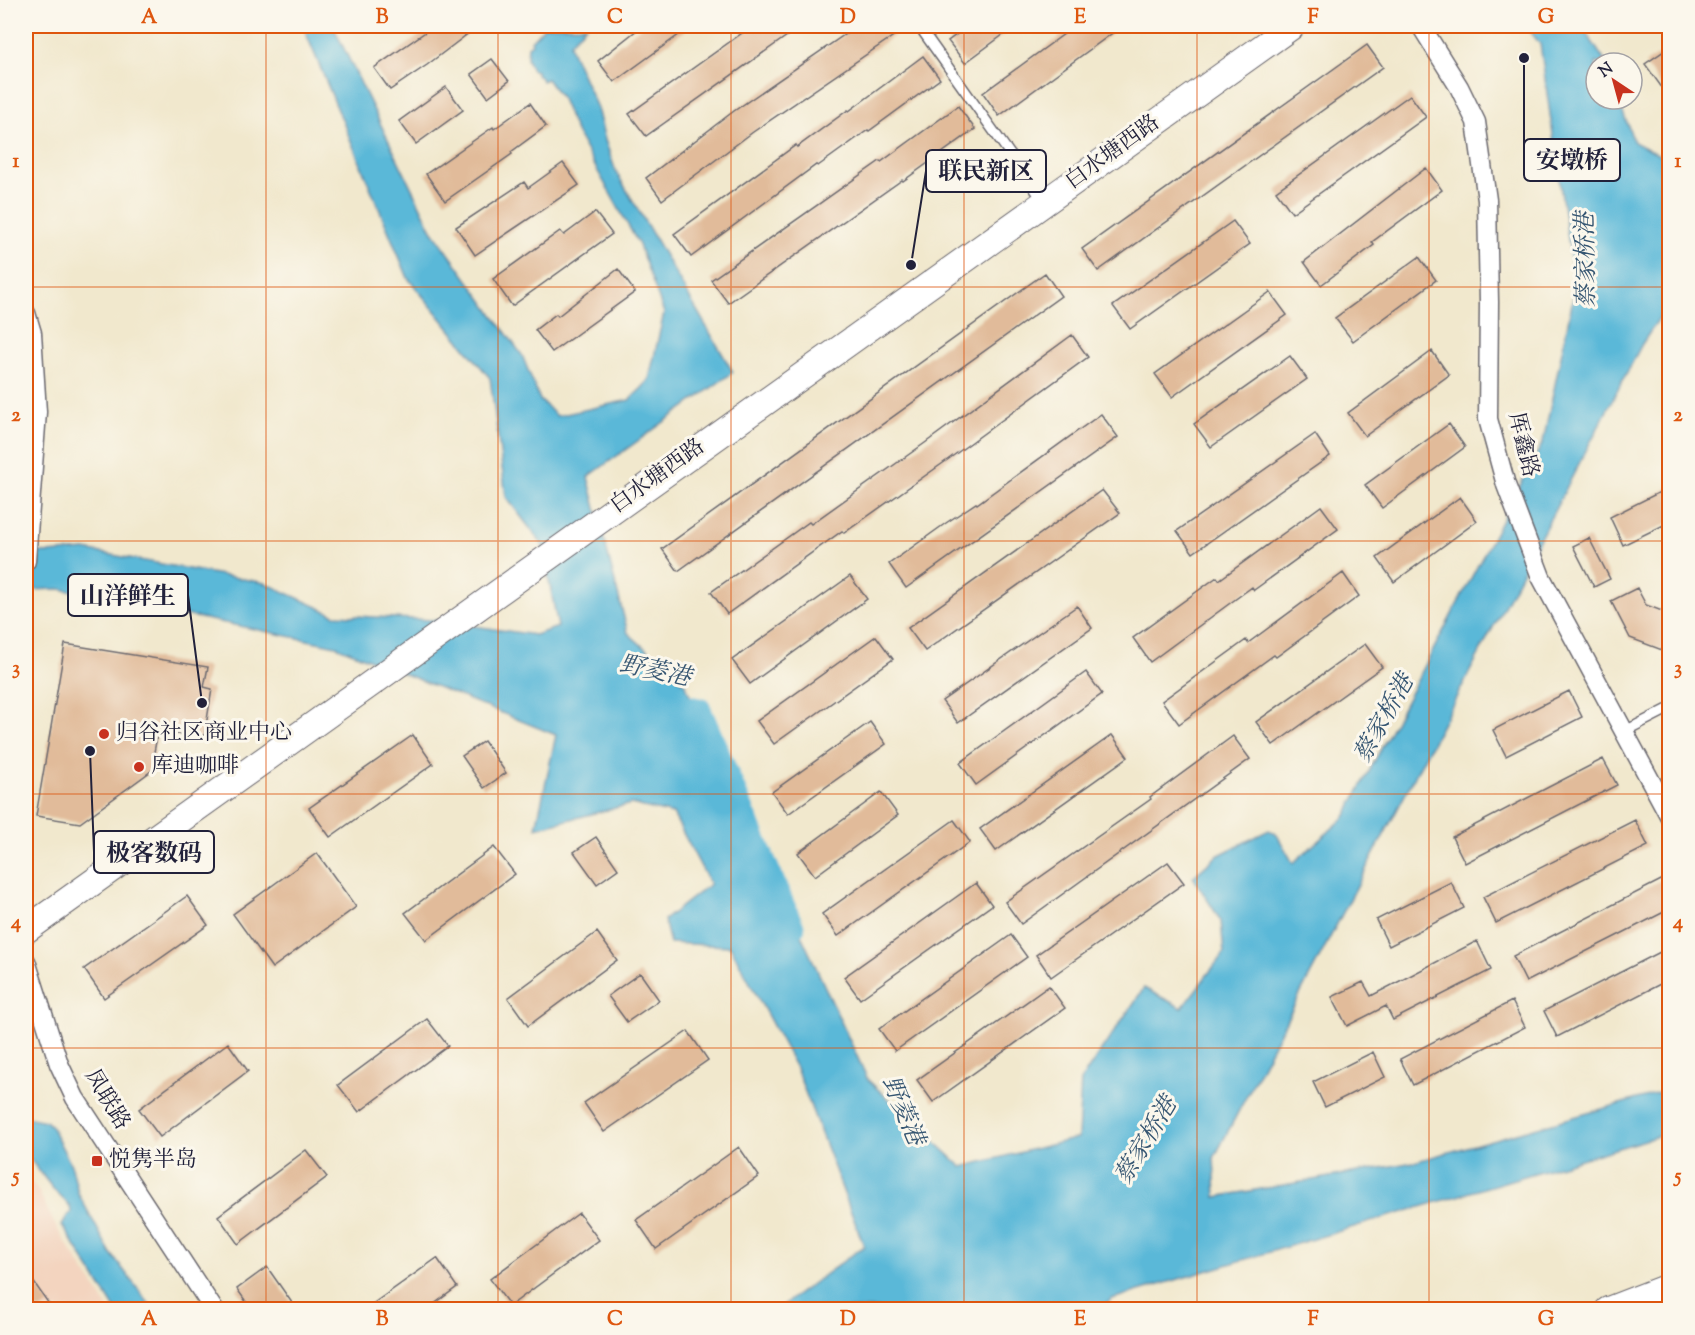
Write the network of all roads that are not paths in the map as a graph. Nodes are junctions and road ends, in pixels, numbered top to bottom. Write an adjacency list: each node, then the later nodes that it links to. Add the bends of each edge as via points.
1 (919, 26): 4 (lane)
2 (1292, 26): 4 (street, 白水塘西路)
3 (1421, 26): 8 (street, 厍鑫路, via 1476,122 1488,200 1488,419 1506,485 1540,577)
4 (1044, 202): 10 (street, 白水塘西路)
5 (26, 313): 6 (street, via 32,333 37,412)
6 (26, 561)
7 (1670, 708): 8 (lane)
8 (1623, 732): 9 (street, 厍鑫路)
9 (1670, 817)
10 (26, 930)
11 (26, 961): 13 (street, 凤联路, via 59,1064 75,1098)
12 (1670, 1286): 14 (street)
13 (214, 1310)
14 (1608, 1310)

